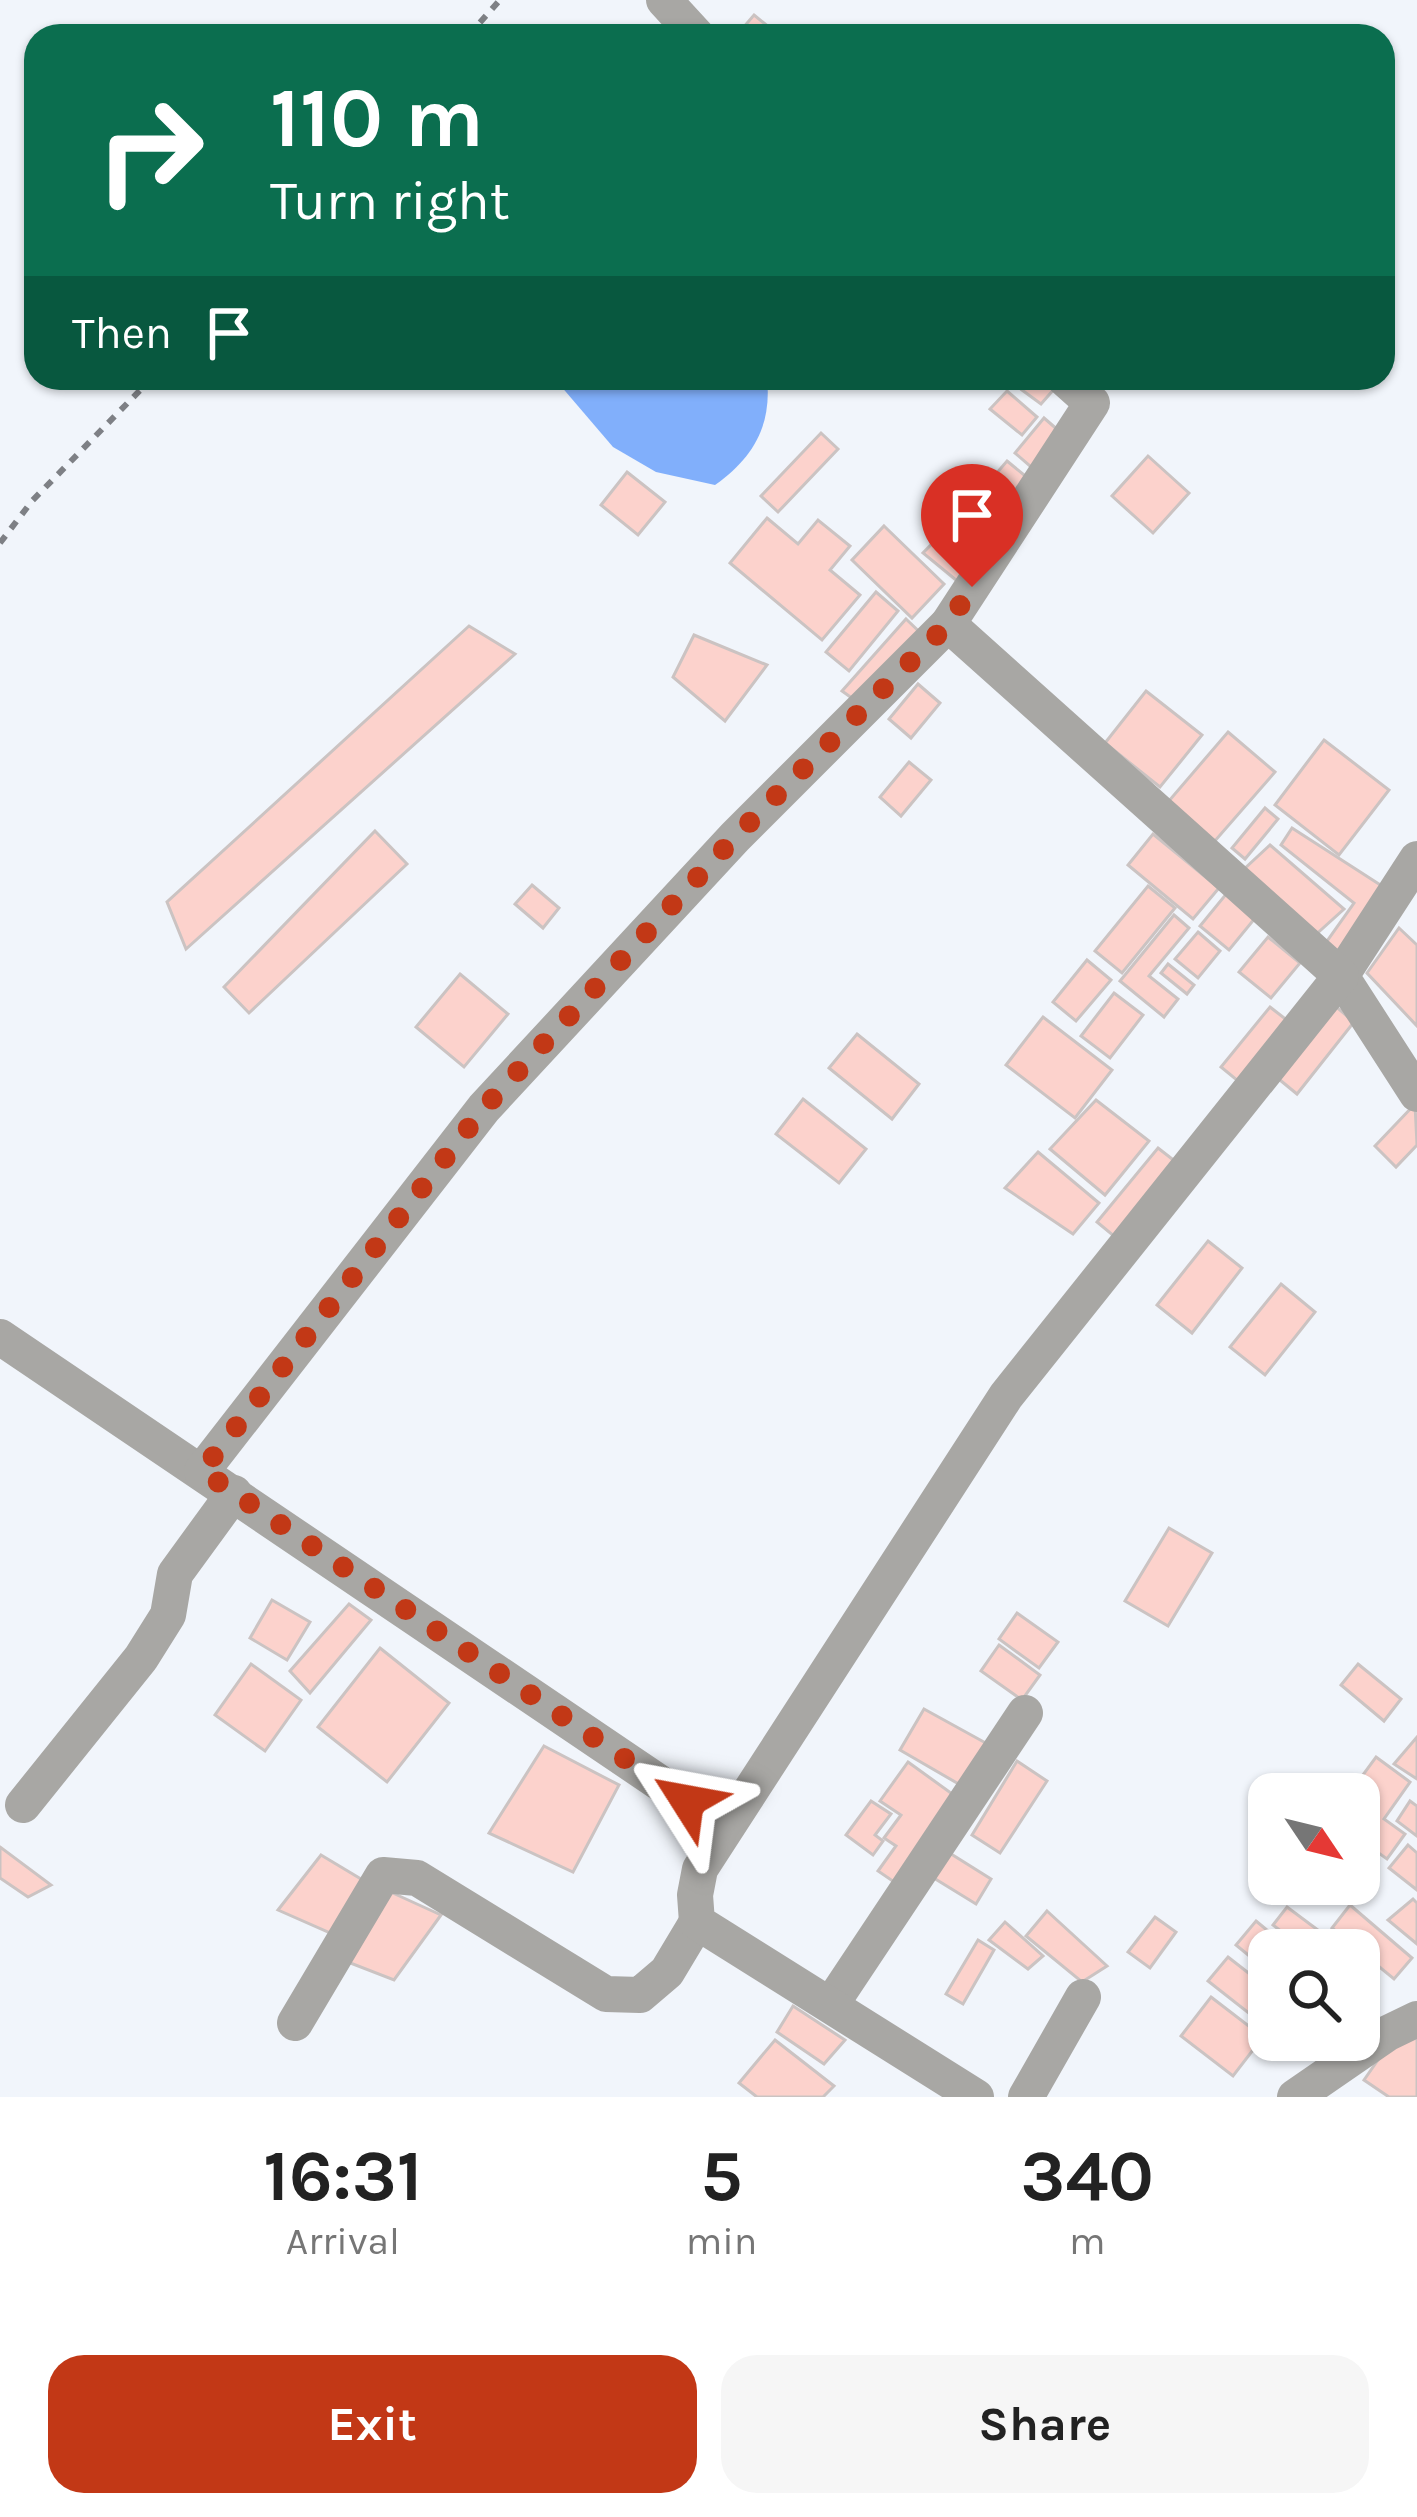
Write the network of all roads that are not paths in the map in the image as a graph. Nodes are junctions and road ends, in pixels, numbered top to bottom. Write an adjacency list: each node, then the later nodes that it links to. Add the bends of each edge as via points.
1 (664, 0): 2 (street)
2 (686, 24)
3 (1077, 390): 4 (street, via 1092,403)
4 (948, 624): 6 (street); 9 (street, via 735,837 484,1108)
5 (1417, 860): 6 (street)
6 (1341, 976): 7 (street); 13 (street, via 1006,1396)
7 (1417, 1094)
8 (0, 1337): 9 (street)
9 (202, 1471): 10 (street)
10 (234, 1492): 12 (street, via 175,1574 169,1615 141,1658); 13 (street)
11 (1025, 1713): 16 (street)
12 (23, 1804)
13 (724, 1827): 14 (street, via 700,1869)
14 (697, 1922): 16 (street); 18 (street, via 667,1972 640,1995 606,1994 417,1878 383,1875)
15 (1083, 1997): 20 (street)
16 (832, 2003): 19 (street)
17 (1417, 2019): 21 (street)
18 (295, 2023)
19 (976, 2097)
20 (1026, 2097)
21 (1295, 2097)

